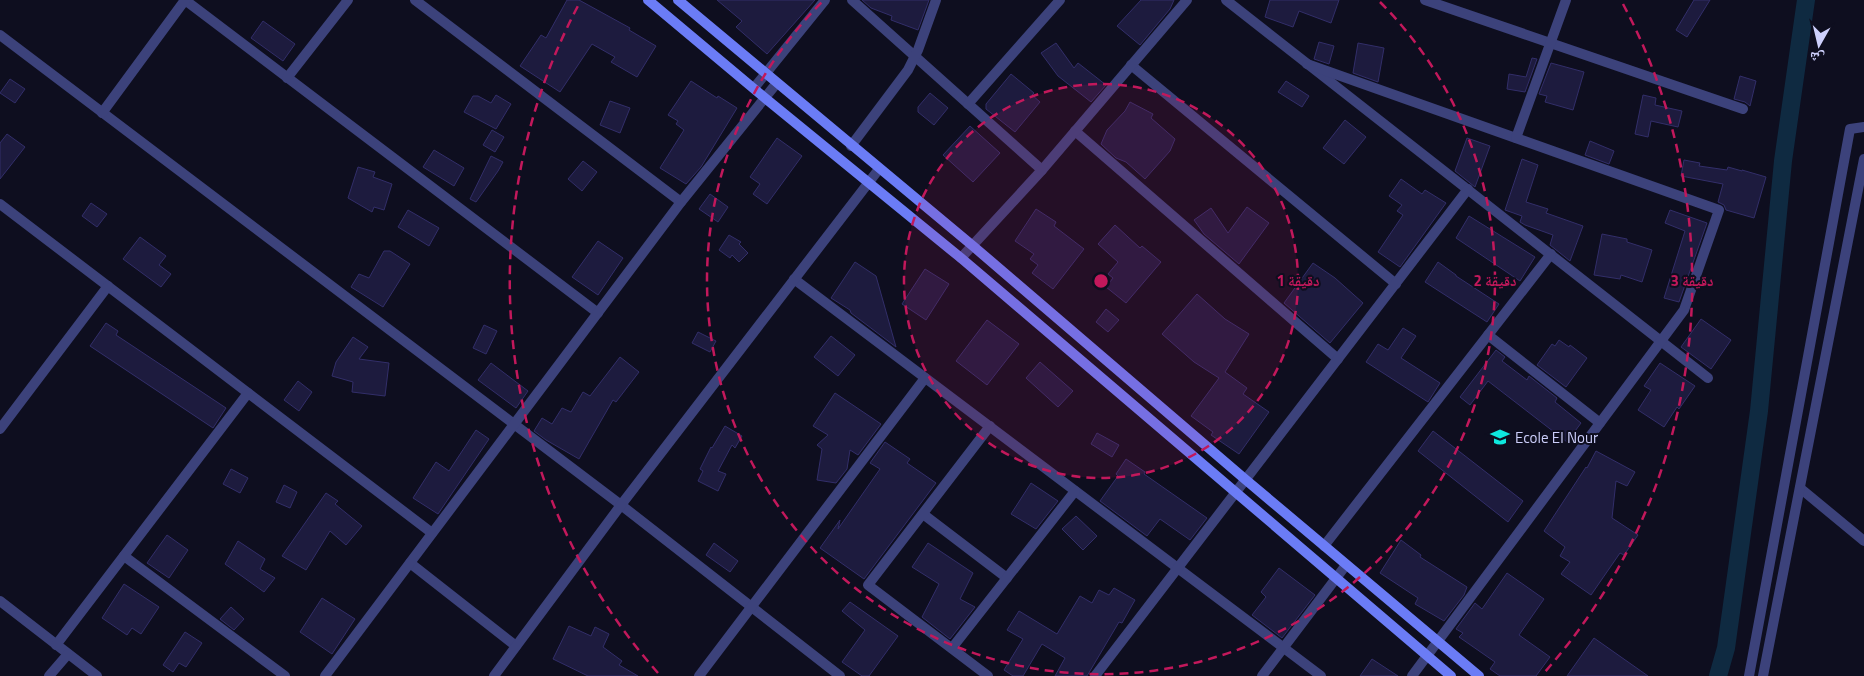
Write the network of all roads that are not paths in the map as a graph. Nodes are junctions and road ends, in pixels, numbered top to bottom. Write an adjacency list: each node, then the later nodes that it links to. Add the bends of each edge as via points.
1 (185, 0): 21 (street); 27 (street)
2 (348, 0): 21 (street)
3 (415, 0): 37 (street)
4 (648, 0): 23 (main road)
5 (678, 0): 20 (main road)
6 (825, 0): 20 (street)
7 (852, 0): 17 (street)
8 (936, 0): 17 (street)
9 (1060, 0): 25 (street)
10 (1187, 0): 19 (street)
11 (1226, 0): 18 (street)
12 (1425, 0): 14 (street)
13 (1566, 0): 16 (street)
14 (1456, 5): 16 (street)
15 (0, 35): 27 (street)
16 (1551, 43): 26 (street); 30 (street)
17 (915, 56): 25 (street); 31 (street)
18 (1307, 64): 30 (street); 36 (street)
19 (1131, 65): 29 (street); 43 (street)
20 (765, 74): 22 (main road); 23 (street)
21 (288, 78): 45 (street)
22 (776, 84): 24 (street); 31 (main road)
23 (754, 88): 24 (main road)
24 (765, 98): 35 (main road); 37 (street)
25 (968, 104): 34 (street)
26 (1743, 108)
27 (102, 113): 53 (street)
28 (1864, 127): 94 (street, via 1850,129)
29 (1075, 131): 34 (street); 48 (street)
30 (1516, 138): 47 (street, via 1719,210 1684,310)
31 (851, 146): 33 (main road)
32 (1864, 160): 57 (street)
33 (879, 169): 35 (street); 39 (main road)
34 (1042, 170): 39 (street)
35 (868, 183): 41 (main road); 42 (street)
36 (1468, 189): 40 (street); 43 (street)
37 (681, 202): 45 (street)
38 (1, 207): 44 (street)
39 (973, 246): 41 (street); 56 (main road)
40 (1551, 254): 46 (street); 47 (street)
41 (961, 258): 59 (main road)
42 (794, 279): 49 (street); 60 (street)
43 (1396, 284): 48 (street)
44 (108, 286): 51 (street); 55 (street)
45 (598, 313): 53 (street)
46 (1488, 335): 52 (street); 64 (street)
47 (1661, 341): 50 (street); 52 (street)
48 (1338, 359): 56 (street)
49 (925, 378): 54 (street); 72 (street)
50 (1708, 378)
51 (248, 393): 62 (street); 65 (street)
52 (1600, 423): 73 (street)
53 (514, 424): 60 (street); 62 (street)
54 (990, 426): 58 (street); 61 (street)
55 (0, 429)
56 (1246, 480): 59 (street); 64 (main road)
57 (1800, 488): 63 (street); 95 (street)
58 (1075, 491): 68 (street); 69 (street)
59 (1236, 493): 68 (street); 70 (main road)
60 (621, 506): 72 (street); 75 (street)
61 (923, 514): 69 (street); 76 (street, via 868,585)
62 (432, 533): 66 (street)
63 (1864, 541)
64 (1324, 546): 67 (main road)
65 (124, 556): 74 (street); 82 (street)
66 (410, 563): 75 (street); 83 (street)
67 (1346, 565): 70 (street); 73 (main road)
68 (1178, 569): 77 (street); 88 (street)
69 (1008, 578): 76 (street)
70 (1336, 578): 77 (street); 79 (main road)
71 (0, 601): 74 (street)
72 (751, 607): 85 (street); 86 (street)
73 (1438, 642): 79 (street); 93 (main road)
74 (56, 644): 78 (street)
75 (516, 646): 84 (street)
76 (952, 648): 87 (street)
77 (1283, 648): 89 (street); 90 (street)
78 (68, 654): 80 (street); 81 (street)
79 (1427, 656): 91 (street); 92 (main road)
80 (49, 676)
81 (97, 676)
82 (286, 676)
83 (325, 676)
84 (494, 676)
85 (700, 676)
86 (840, 676)
87 (988, 676)
88 (1095, 676)
89 (1262, 676)
90 (1321, 676)
91 (1412, 676)
92 (1451, 676)
93 (1479, 676)
94 (1749, 676)
95 (1763, 676)

